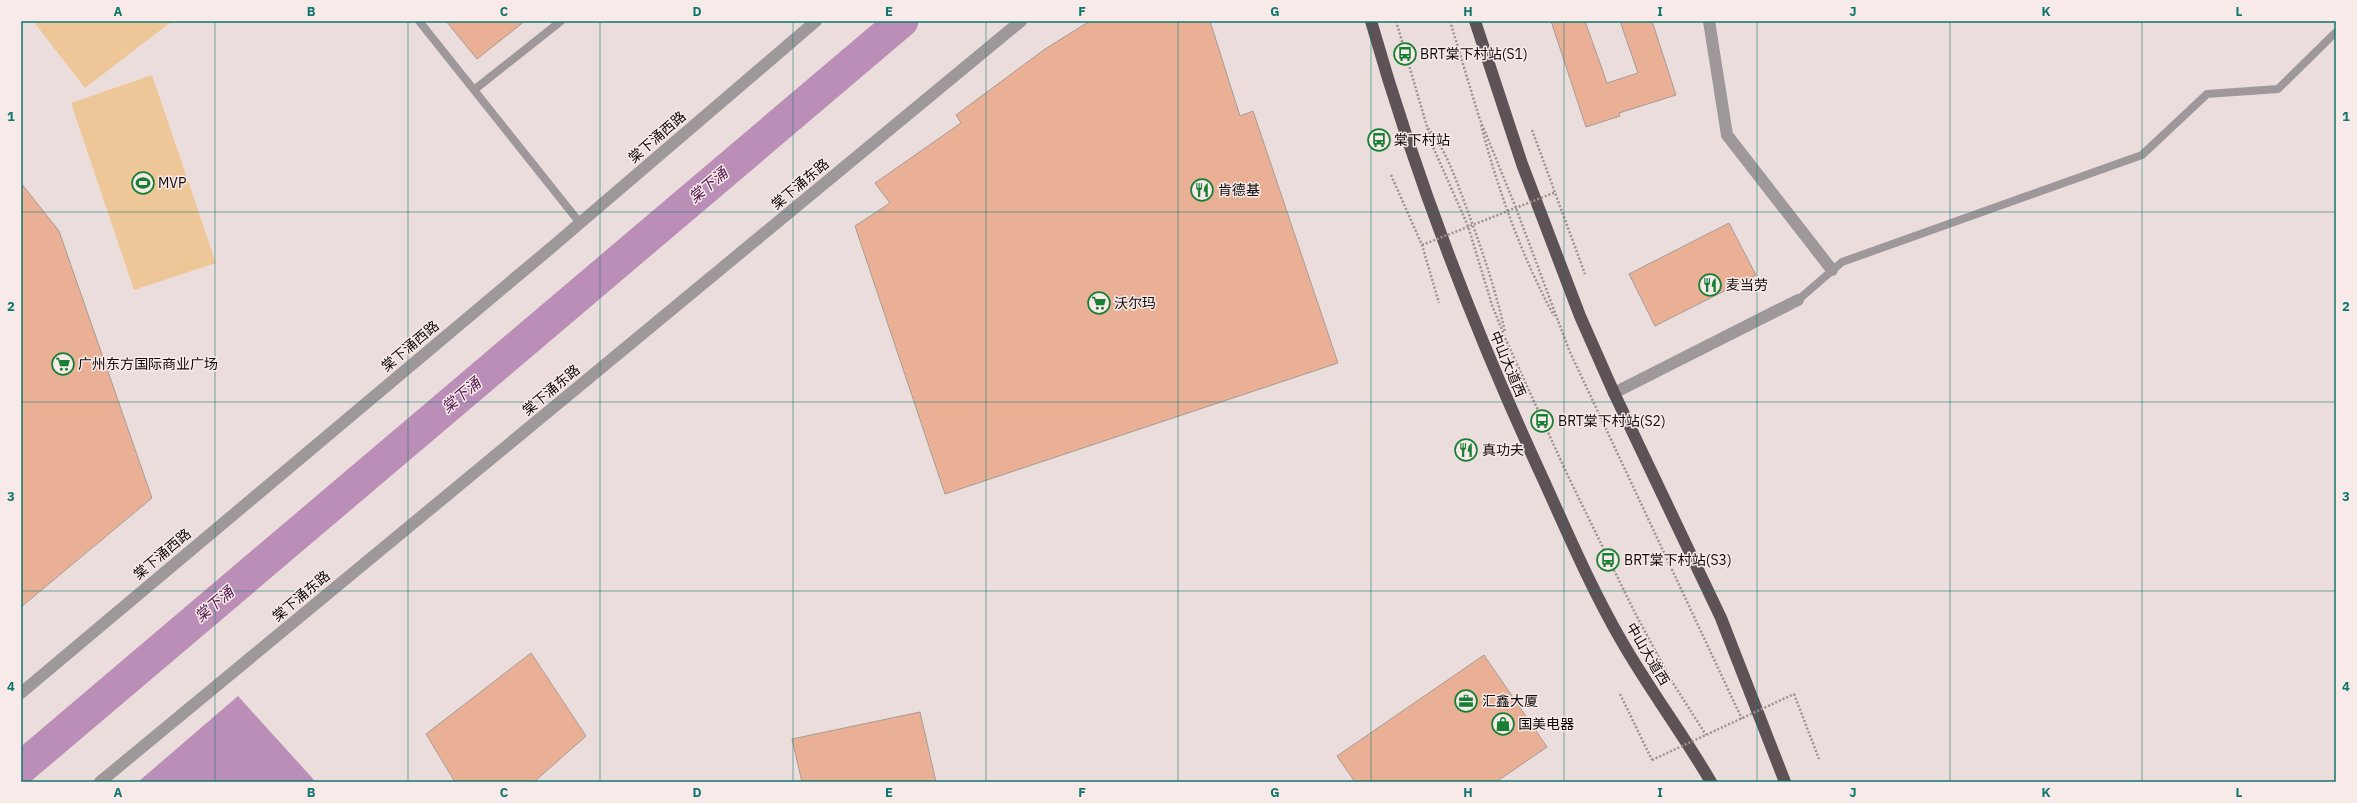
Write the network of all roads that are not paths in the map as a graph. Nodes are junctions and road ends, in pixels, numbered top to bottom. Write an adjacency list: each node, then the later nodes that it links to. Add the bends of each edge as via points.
1 (418, 21): 9 (lane)
2 (561, 21): 9 (lane)
3 (816, 21): 10 (street, 棠下涌西路)
4 (1021, 21): 15 (street, 棠下涌东路)
5 (1371, 21): 16 (highway, 中山大道西, via 1430,207 1461,291 1519,427 1620,639)
6 (1475, 21): 13 (highway, via 1550,241)
7 (1709, 21): 11 (street, via 1727,135)
8 (2336, 32): 11 (lane, via 2278,89 2207,94 2142,155 1842,262)
9 (474, 90): 10 (lane)
10 (580, 223): 14 (street, 棠下涌西路)
11 (1832, 270): 12 (lane)
12 (1798, 300): 13 (street)
13 (1614, 393): 17 (highway, via 1721,618)
14 (21, 693)
15 (100, 782)
16 (1711, 782)
17 (1785, 782)

